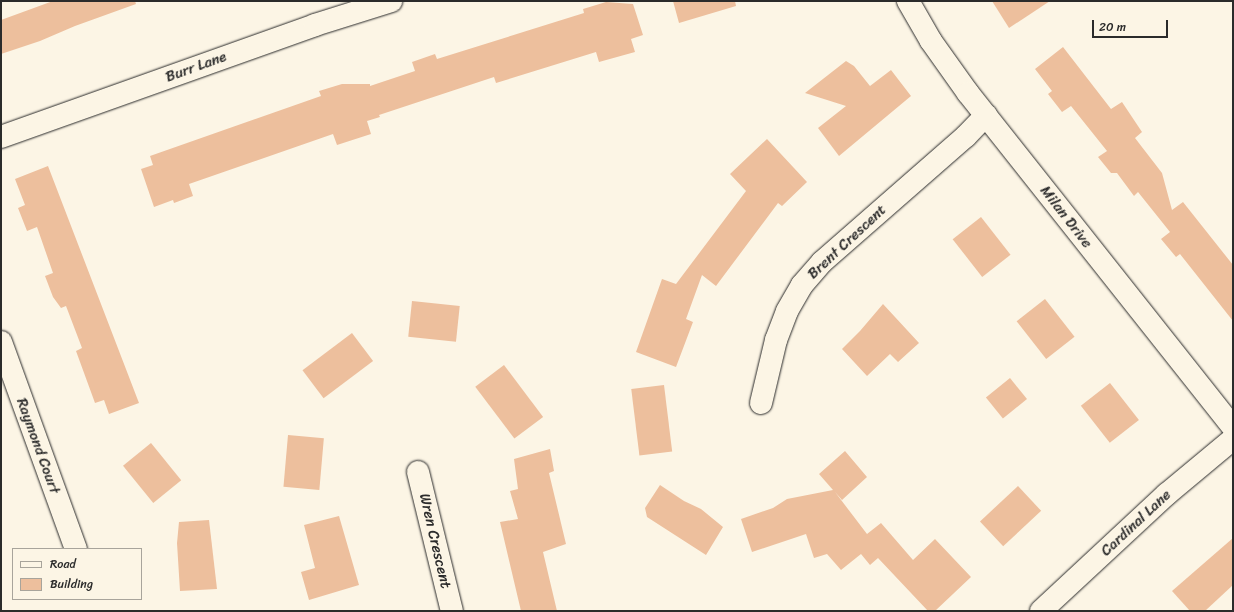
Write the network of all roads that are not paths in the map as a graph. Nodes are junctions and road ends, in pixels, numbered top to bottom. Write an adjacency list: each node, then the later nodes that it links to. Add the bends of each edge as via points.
1 (392, 1): 4 (street, Burr Lane, via 315,25)
2 (908, 1): 3 (street, Milan Drive, via 931,41)
3 (986, 115): 6 (street, Brent Crescent, via 960,141 822,262 802,285 787,311 776,340); 7 (street, Milan Drive)
4 (1, 137)
5 (1, 342): 10 (street, Raymond Court)
6 (761, 402)
7 (1233, 427)
8 (1233, 439): 12 (street, Cardinal Lane, via 1167,494)
9 (418, 472): 11 (street, Wren Crescent)
10 (76, 548)
11 (452, 611)
12 (1041, 611)

